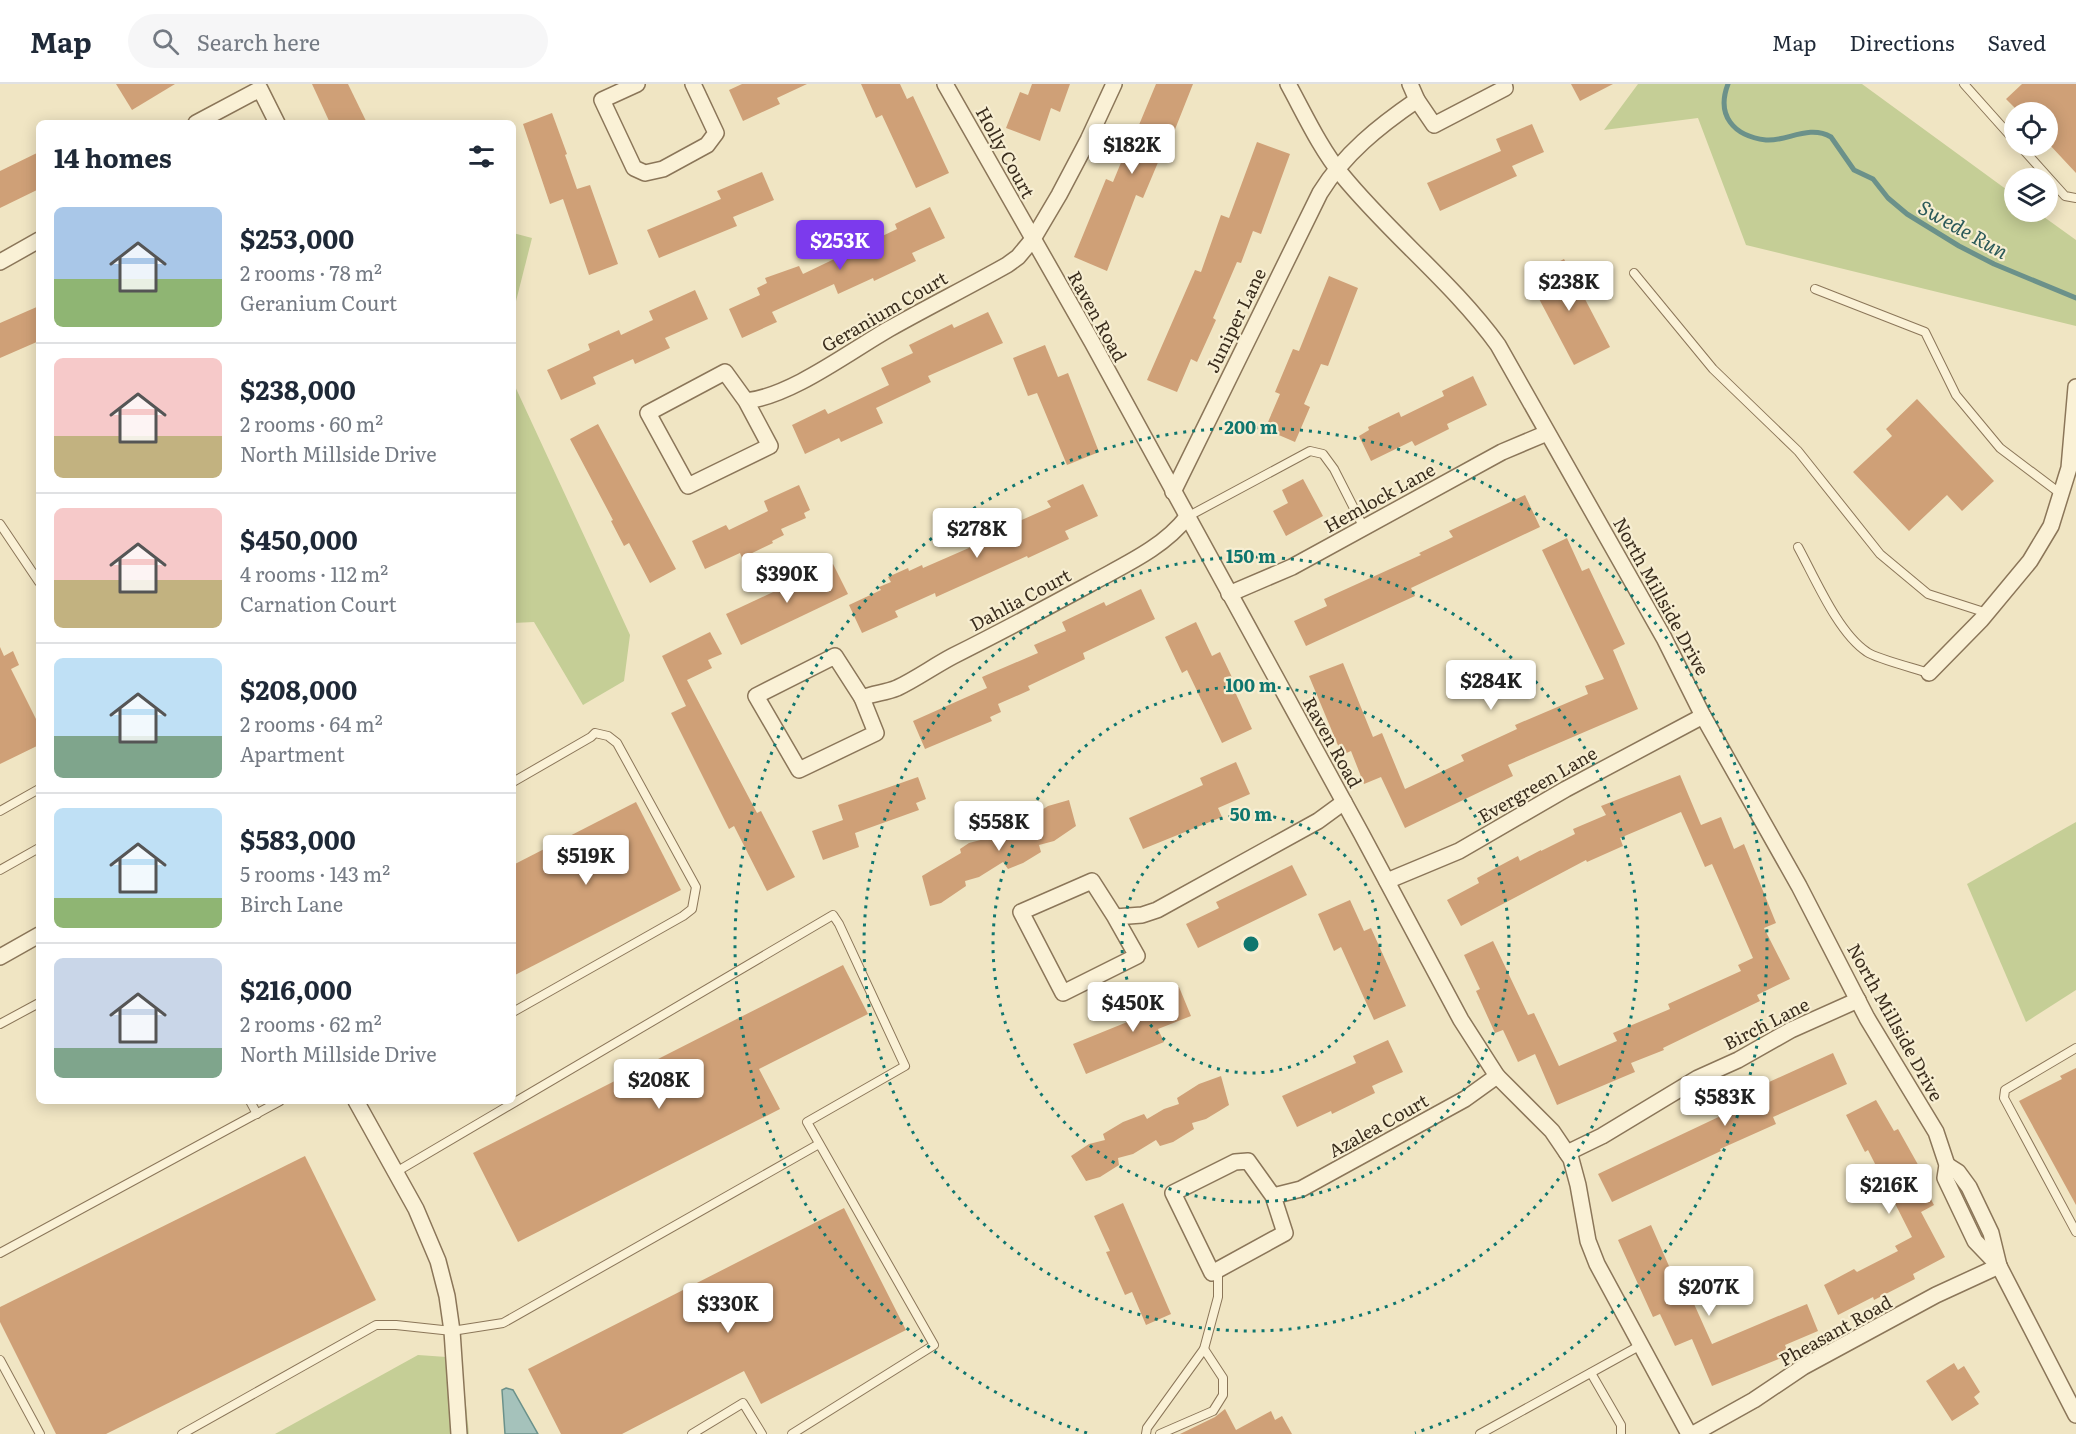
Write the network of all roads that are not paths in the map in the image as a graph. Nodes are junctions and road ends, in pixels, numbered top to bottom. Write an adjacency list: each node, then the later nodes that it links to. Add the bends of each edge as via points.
1 (637, 84): 2 (street, via 602,99 634,168 645,172 663,169 707,145 716,133)
2 (693, 84)
3 (945, 84): 16 (street, Holly Court)
4 (1114, 84): 16 (street, Geranium Court, via 1088,140)
5 (1288, 84): 14 (street, North Millside Drive)
6 (1410, 84): 9 (street)
7 (1504, 84): 9 (street, via 1505,88 1434,125)
8 (1964, 84): 12 (lane)
9 (1417, 100): 14 (street, Juniper Lane, via 1376,130)
10 (202, 120): 11 (street, via 260,90)
11 (275, 120)
12 (2004, 129)
13 (2029, 156): 15 (lane, via 2065,196)
14 (1337, 168): 24 (street, North Millside Drive, via 1488,331); 25 (street, Juniper Lane, via 1307,218)
15 (2076, 198)
16 (1032, 239): 22 (street, Geranium Court, via 1007,265 784,390); 25 (street, Raven Road)
17 (36, 242): 18 (street)
18 (0, 262)
19 (1634, 273): 33 (lane, via 1713,369 1798,451 1880,554 1928,594)
20 (1815, 289): 26 (lane, via 1925,332 1956,395 2000,448)
21 (2076, 387): 23 (street)
22 (746, 400): 22 (street, via 726,372 648,413 688,486 770,446)
23 (2074, 429): 26 (street)
24 (1547, 433): 29 (street, Hemlock Lane, via 1502,452); 36 (street, North Millside Drive, via 1614,548)
25 (1173, 492): 27 (street, Raven Road)
26 (2061, 494): 33 (street, via 2051,526 2030,561)
27 (1187, 517): 29 (lane, via 1310,451 1323,454 1334,469); 32 (street, Raven Road); 35 (street, Dahlia Court, via 1166,539 1107,575 907,683)
28 (0, 524): 31 (lane)
29 (1364, 528): 32 (street, Hemlock Lane, via 1292,567)
30 (1798, 547): 34 (lane, via 1853,640 1868,653)
31 (36, 578)
32 (1229, 594): 39 (street, Raven Road)
33 (1987, 613): 34 (street)
34 (1929, 673)
35 (862, 698): 35 (street, via 835,656 756,696 799,770 876,733)
36 (1703, 716): 43 (street, Evergreen Lane, via 1459,851); 47 (street, North Millside Drive)
37 (516, 780): 49 (lane, via 595,733 608,736 617,743 696,887 692,909 683,916)
38 (36, 791): 40 (lane)
39 (1344, 802): 43 (street, Raven Road); 44 (street, via 1318,821 1157,910)
40 (0, 811)
41 (36, 850): 42 (lane)
42 (0, 870)
43 (1387, 881): 52 (street, Raven Road, via 1461,1020)
44 (1115, 917): 44 (street, via 1092,881 1022,912 1063,993 1137,956)
45 (36, 937): 46 (street)
46 (0, 957)
47 (1858, 999): 60 (street, Birch Lane, via 1698,1078); 65 (street, North Millside Drive, via 1936,1132 1947,1165 1969,1187 1991,1233)
48 (36, 1005): 50 (lane)
49 (516, 1010)
50 (0, 1024)
51 (2076, 1048): 63 (lane, via 2005,1090 2004,1098)
52 (1497, 1076): 60 (street, Raven Road, via 1542,1119); 62 (street, Azalea Court, via 1465,1099 1316,1183)
53 (516, 1101): 59 (lane, via 833,915 904,1066 807,1122)
54 (252, 1104): 58 (lane)
55 (274, 1104): 58 (lane)
56 (358, 1104): 61 (street)
57 (512, 1104): 61 (lane)
58 (257, 1113): 64 (lane)
59 (819, 1144): 67 (lane, via 503,1323); 78 (lane, via 934,1345)
60 (1567, 1153): 68 (street, Pheasant Road, via 1592,1252)
61 (396, 1172): 67 (street, via 431,1243 447,1296)
62 (1273, 1196): 66 (street, via 1285,1233); 66 (street, via 1248,1161 1235,1162 1173,1193 1212,1273)
63 (2076, 1232)
64 (0, 1253)
65 (1999, 1266): 72 (street, North Millside Drive); 83 (street, Pheasant Road, via 1936,1295 1803,1367 1754,1400)
66 (1218, 1269): 69 (lane, via 1218,1297)
67 (452, 1331): 74 (lane, via 376,1325); 75 (street)
68 (1641, 1345): 71 (lane); 83 (street, Pheasant Road)
69 (1204, 1349): 79 (lane); 80 (lane, via 1223,1378 1223,1395 1213,1411)
70 (0, 1359): 73 (lane)
71 (1591, 1373): 81 (lane); 82 (lane, via 1621,1425)
72 (2076, 1414)
73 (40, 1434)
74 (182, 1434)
75 (459, 1434)
76 (692, 1434): 77 (lane, via 743,1403)
77 (762, 1434)
78 (792, 1434)
79 (1146, 1434)
80 (1160, 1434)
81 (1480, 1434)
82 (1622, 1434)
83 (1691, 1434)

